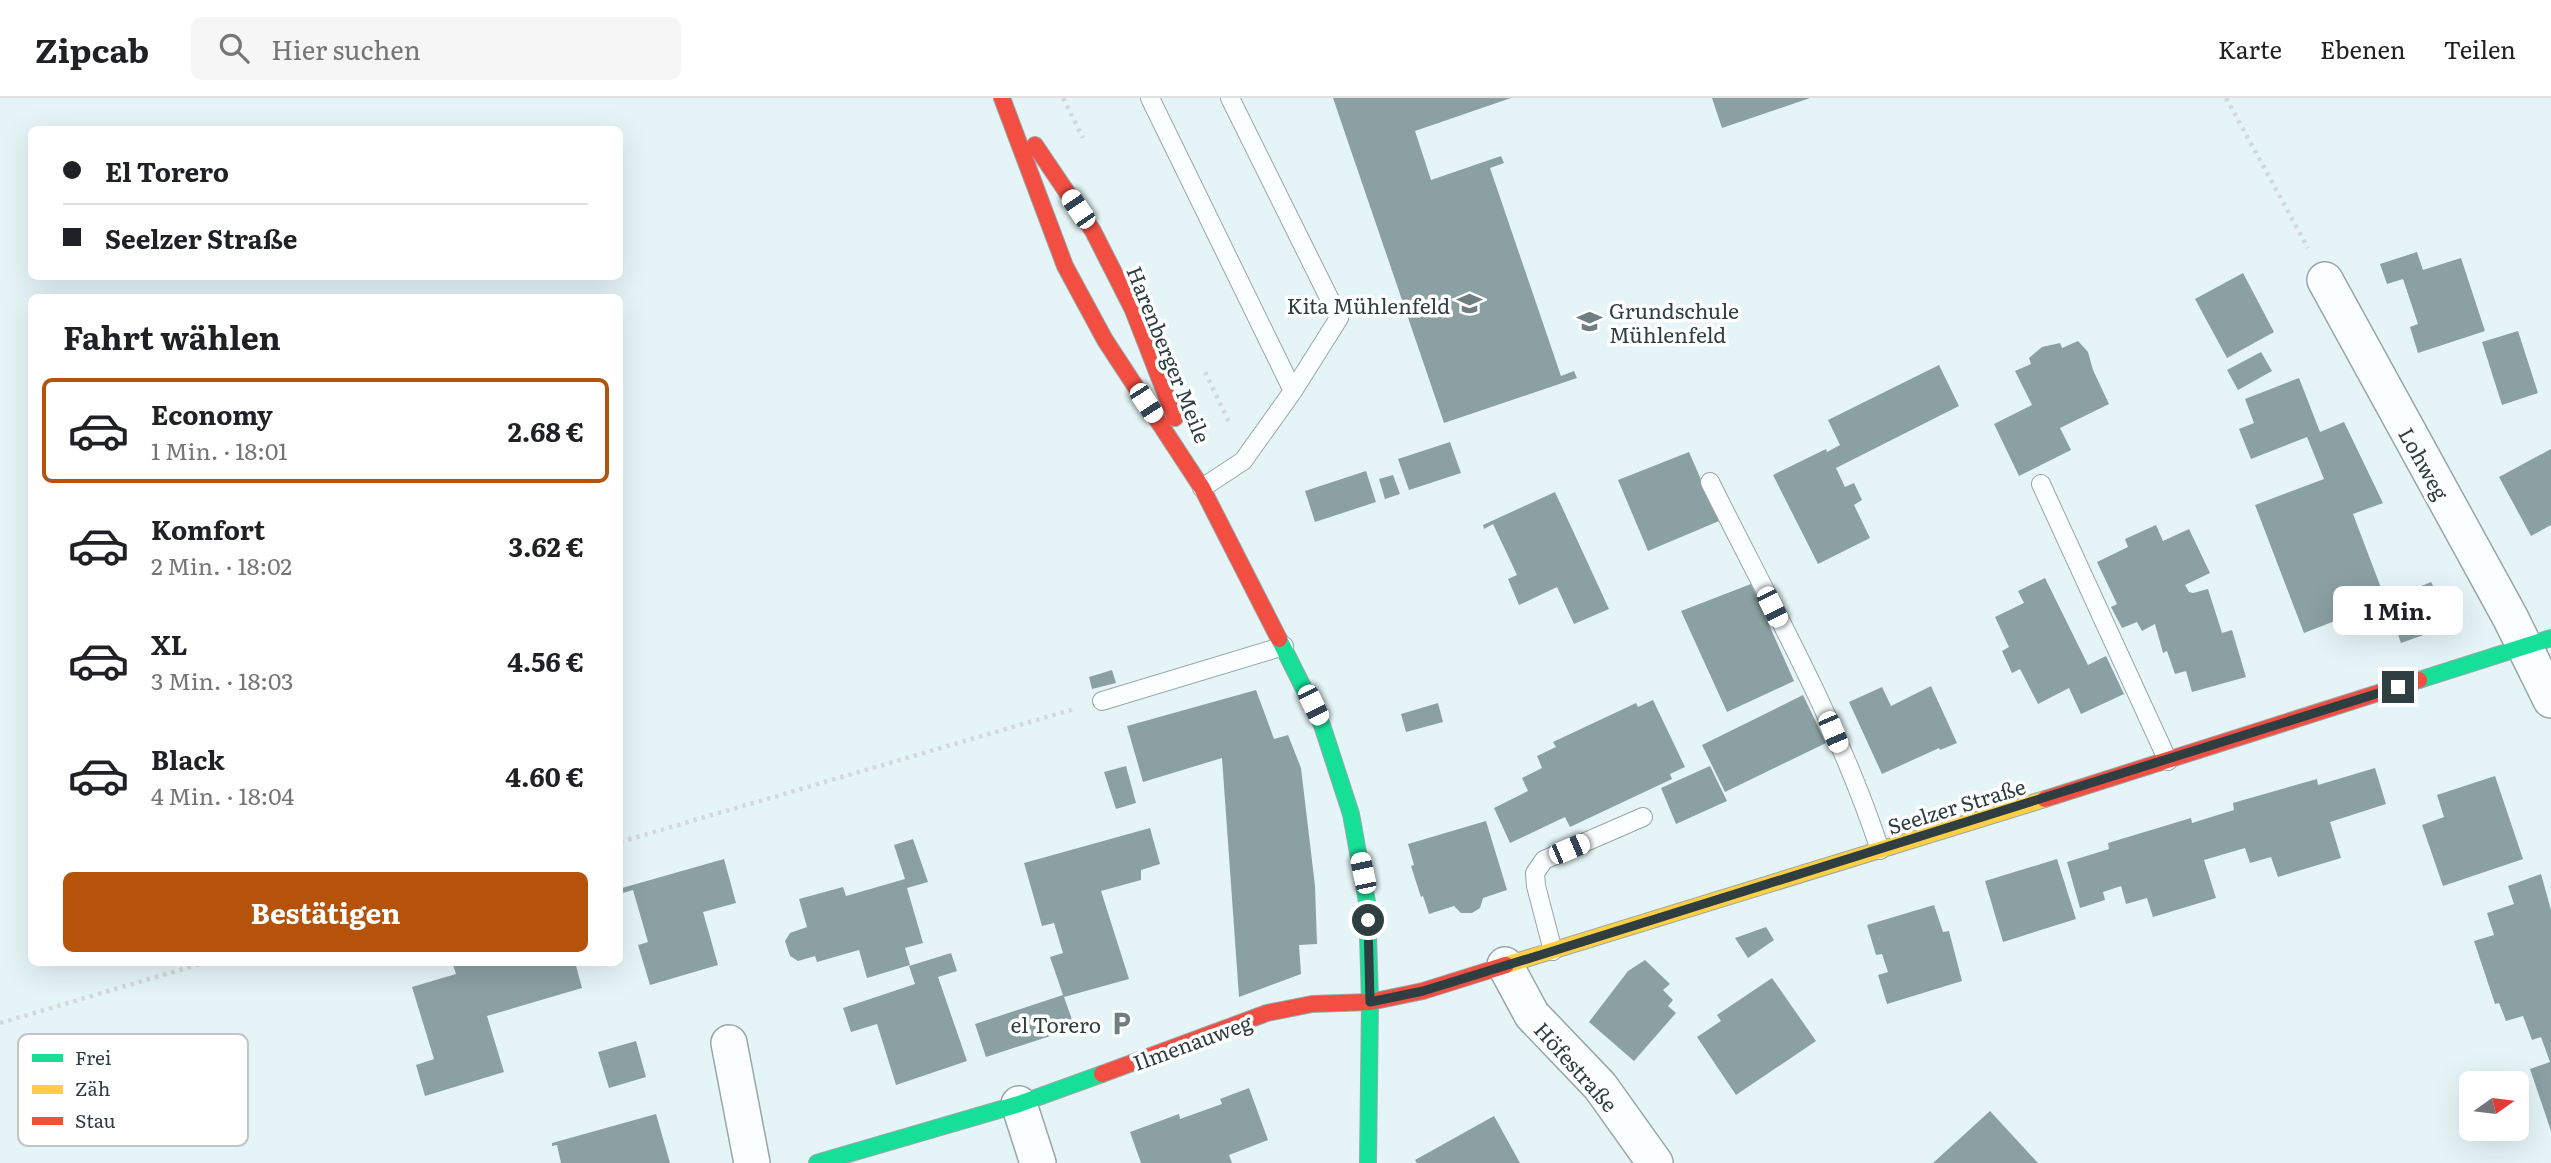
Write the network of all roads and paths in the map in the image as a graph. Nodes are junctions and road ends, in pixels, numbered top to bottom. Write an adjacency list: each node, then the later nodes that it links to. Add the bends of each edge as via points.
1 (1003, 98): 9 (main road, Harenberger Meile, via 1093,231 1133,310); 9 (main road, Harenberger Meile, via 1065,266 1105,340)
2 (1150, 98): 6 (lane)
3 (1230, 98): 6 (lane, via 1339,318)
4 (2226, 98): 5 (path)
5 (2325, 280): 10 (street, Lohweg)
6 (1293, 391): 9 (lane, via 1243,461)
7 (1710, 482): 17 (lane, via 1833,732)
8 (2041, 484): 14 (lane)
9 (1202, 488): 11 (main road, Harenberger Meile)
10 (2538, 642): 12 (street, Lohweg); 14 (main road, Seelzer Straße)
11 (1284, 646): 13 (lane); 21 (main road, Harenberger Meile, via 1322,725 1350,814 1367,902)
12 (2551, 700)
13 (1102, 701): 16 (path)
14 (2168, 761): 17 (main road, Seelzer Straße)
15 (1643, 817): 18 (lane, via 1544,860 1535,873)
16 (623, 841)
17 (1880, 850): 18 (main road, Seelzer Straße)
18 (1553, 951): 19 (main road, Seelzer Straße)
19 (1505, 965): 21 (main road, Seelzer Straße); 29 (street, Höfestraße, via 1532,1014 1600,1086)
20 (193, 966): 22 (path)
21 (1370, 1002): 24 (main road, Ilmenauweg, via 1312,1004 1267,1013); 28 (main road, Harenberger Meile)
22 (0, 1023)
23 (729, 1043): 25 (street)
24 (1019, 1104): 26 (main road, Ilmenauweg); 27 (street)
25 (752, 1163)
26 (817, 1163)
27 (1038, 1163)
28 (1368, 1163)
29 (1655, 1163)

